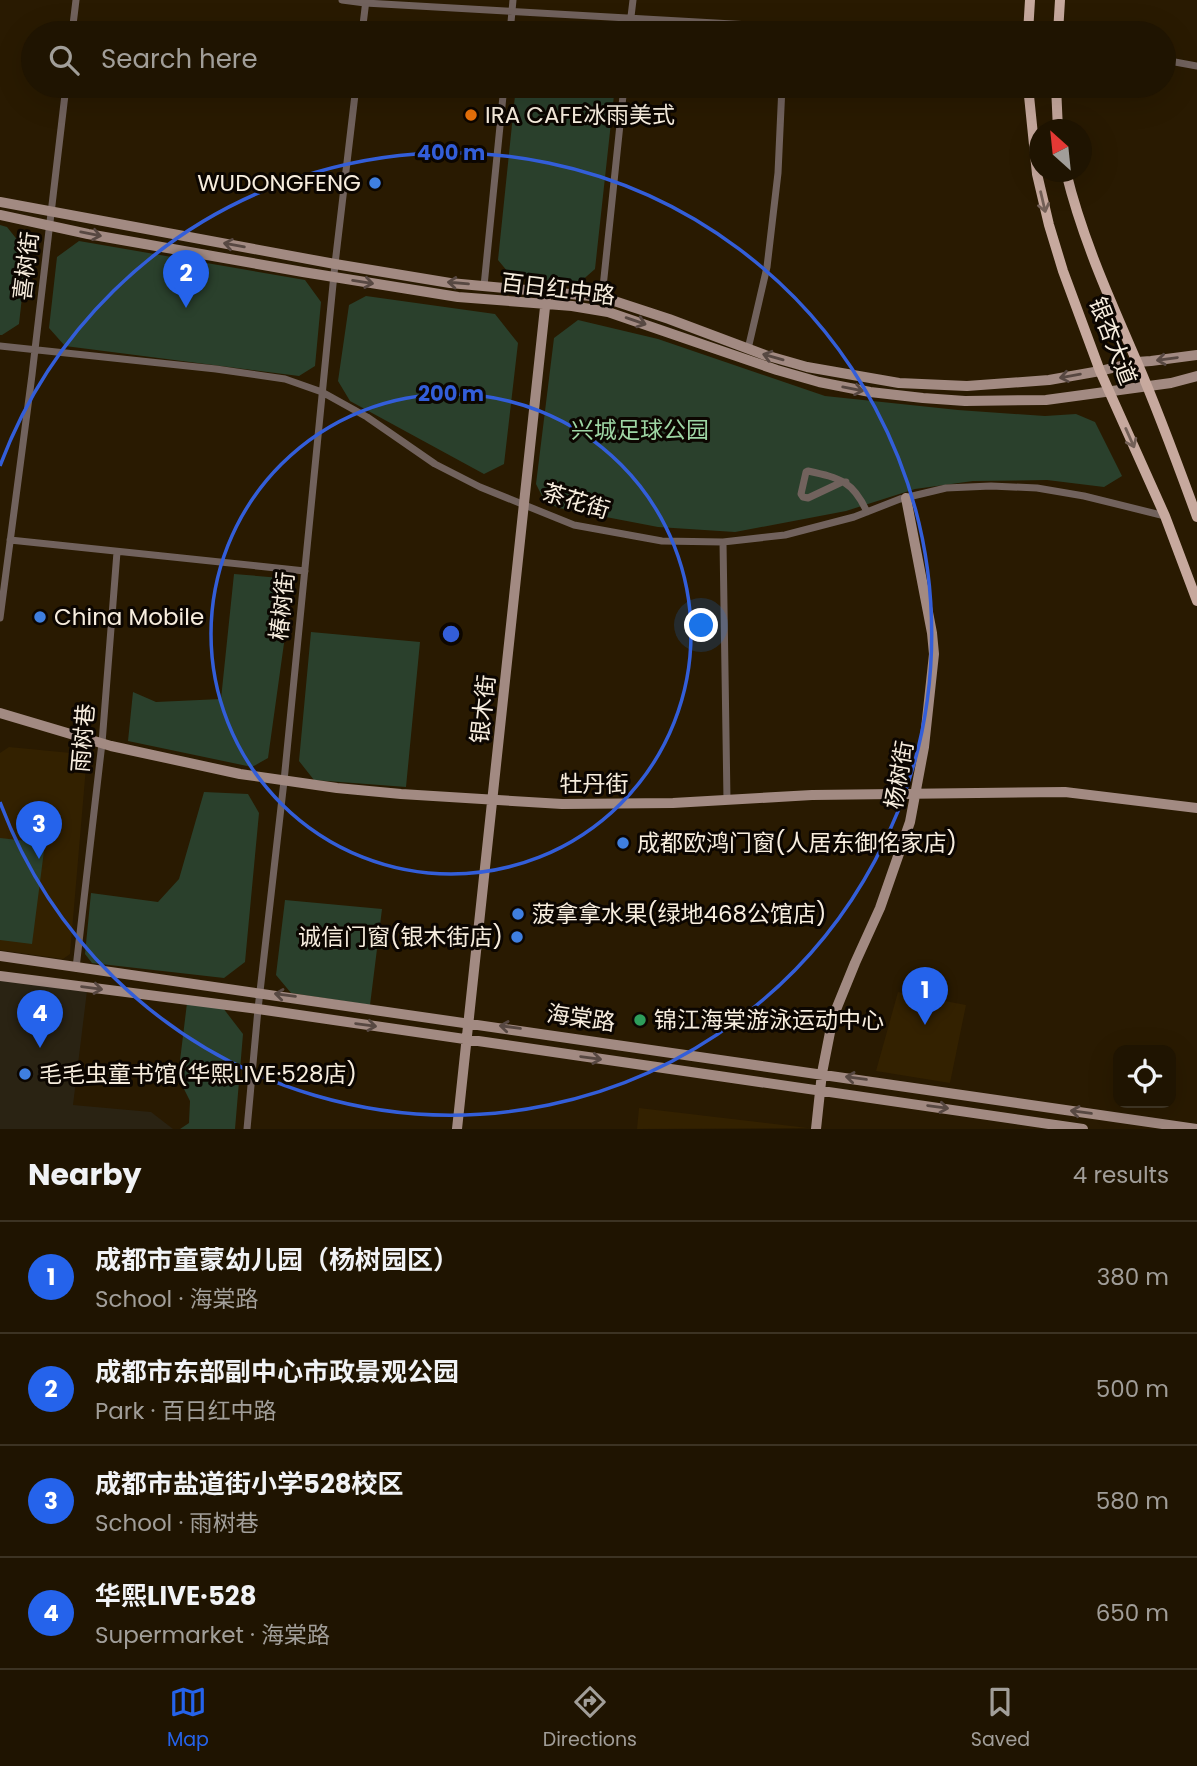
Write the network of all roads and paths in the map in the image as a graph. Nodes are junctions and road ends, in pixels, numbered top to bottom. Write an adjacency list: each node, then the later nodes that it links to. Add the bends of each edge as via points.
1 (76, 0): 10 (street)
2 (342, 0): 7 (street)
3 (513, 0): 8 (street)
4 (633, 0): 9 (street)
5 (1030, 0): 15 (main road)
6 (1060, 0): 16 (main road)
7 (365, 1): 8 (street); 11 (street)
8 (512, 12): 9 (street); 12 (street)
9 (631, 18): 13 (street); 14 (street)
10 (73, 21)
11 (363, 21)
12 (511, 21)
13 (631, 21)
14 (670, 21)
15 (1029, 21)
16 (1059, 21)
17 (1176, 62): 18 (street)
18 (1197, 66)
19 (65, 98): 29 (street, 喜树街)
20 (355, 98): 32 (street, 椿树街)
21 (504, 98): 34 (street)
22 (623, 98): 35 (street)
23 (781, 98): 39 (street, via 767,267)
24 (1029, 98): 42 (main road, 银杏大道, one-way to 42, via 1037,174 1049,225)
25 (1057, 98): 26 (main road)
26 (1058, 119)
27 (1068, 182): 41 (main road, 银杏大道, via 1093,258)
28 (0, 202): 29 (street, 百日红中路)
29 (51, 212): 31 (street, 喜树街); 32 (street, 百日红中路, one-way to 29)
30 (0, 215): 31 (street, 百日红中路)
31 (50, 226): 33 (street, 百日红中路, one-way to 33); 38 (street, 喜树街)
32 (335, 264): 33 (street, 椿树街); 34 (street, 百日红中路, one-way to 32)
33 (334, 277): 36 (street, 百日红中路, one-way to 36, via 458,297); 45 (street, 椿树街)
34 (484, 286): 36 (street, 百日红中路)
35 (601, 297): 36 (street, 百日红中路); 39 (street, 百日红中路)
36 (546, 298): 46 (street, 百日红中路, one-way to 46, via 608,312 777,370 870,392 965,401); 51 (street, 银木街)
37 (0, 346): 38 (street, 茶花街)
38 (35, 349): 45 (street, 茶花街, via 285,379); 55 (street, 喜树街)
39 (748, 349): 42 (street, 百日红中路, one-way to 39, via 967,386 899,383 807,367)
40 (1197, 355): 41 (street, 百日红中路, one-way to 41)
41 (1137, 362): 42 (street, 百日红中路); 44 (main road, 银杏大道)
42 (1100, 371): 46 (main road, 银杏大道)
43 (1197, 376): 44 (street, 百日红中路)
44 (1147, 386): 46 (street, 百日红中路); 54 (main road, 银杏大道)
45 (322, 392): 51 (street, 茶花街, via 435,464); 58 (street, 椿树街)
46 (1109, 393): 53 (main road, 银杏大道, one-way to 53)
47 (827, 475): 48 (street); 49 (street, via 832,481); 49 (street, via 806,472 801,494 808,498)
48 (846, 482): 49 (street); 52 (street)
49 (830, 488)
50 (906, 498): 52 (street, 茶花街); 53 (street, 茶花街, via 946,488 1037,488); 64 (street, 杨树街, via 934,654)
51 (524, 505): 56 (street, 茶花街, via 574,525 662,541); 65 (street, 银木街)
52 (867, 512): 56 (street, 茶花街, via 785,535)
53 (1165, 516): 59 (main road, 银杏大道)
54 (1197, 517)
55 (10, 540): 57 (street); 60 (street, 喜树街)
56 (723, 542): 66 (street)
57 (117, 552): 58 (street); 62 (street, 雨树巷)
58 (305, 571): 63 (street, 椿树街)
59 (1197, 600)
60 (0, 618)
61 (0, 713): 62 (street, 牡丹街)
62 (102, 743): 63 (street, 牡丹街); 69 (street, 雨树巷)
63 (284, 781): 65 (street, 牡丹街); 71 (street, 椿树街)
64 (915, 793): 66 (street, 牡丹街); 67 (street, 牡丹街, via 1065,792); 75 (street, 杨树街, via 910,822 880,908 833,1017)
65 (493, 799): 66 (street, 牡丹街, via 562,804); 73 (street, 银木街)
66 (727, 800)
67 (1197, 808)
68 (0, 956): 69 (street, 海棠路)
69 (76, 968): 71 (street, 海棠路)
70 (0, 976): 72 (street, 海棠路, one-way to 72)
71 (260, 992): 72 (street, 椿树街); 73 (street, 海棠路, one-way to 71)
72 (258, 1009): 74 (street, 海棠路, one-way to 74); 77 (street, 椿树街)
73 (469, 1022): 74 (street, 银木街); 75 (street, 海棠路, one-way to 73)
74 (467, 1040): 76 (street, 海棠路, one-way to 76); 78 (street, 银木街)
75 (822, 1073): 76 (street, 杨树街); 81 (street, 海棠路, one-way to 75)
76 (820, 1090): 79 (street, 杨树街); 80 (street, 海棠路, one-way to 80)
77 (247, 1129)
78 (457, 1129)
79 (816, 1129)
80 (1083, 1129)
81 (1197, 1129)

